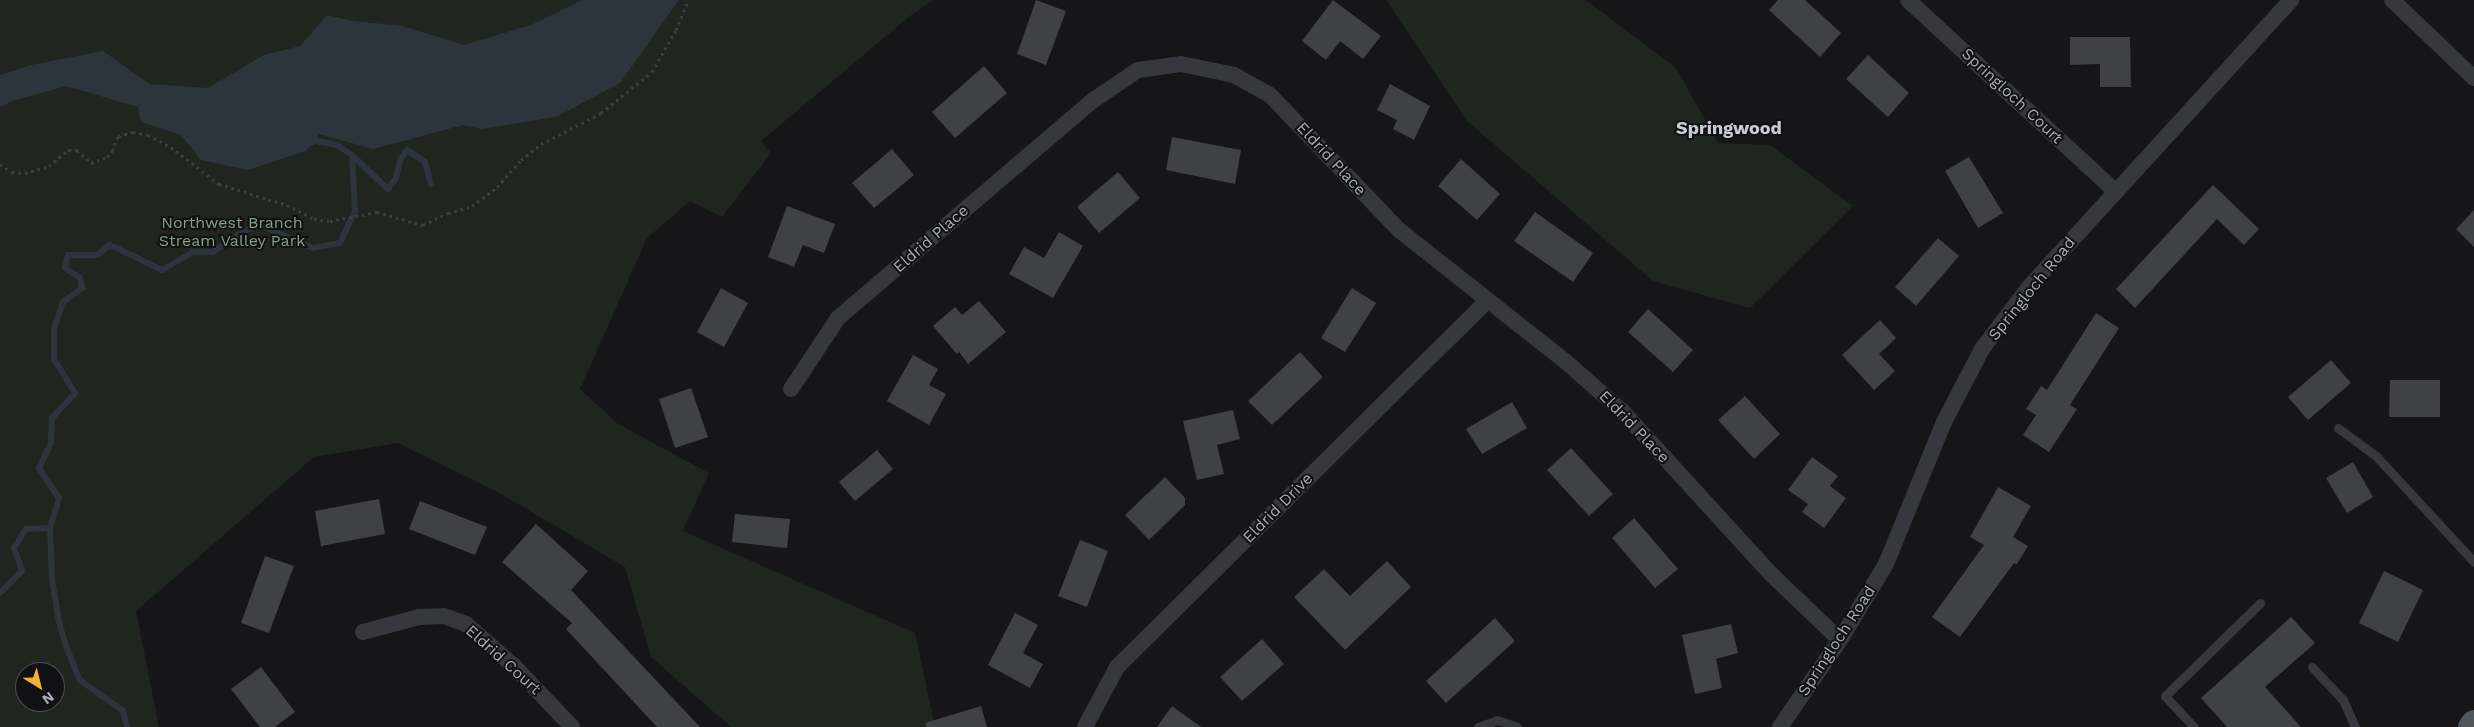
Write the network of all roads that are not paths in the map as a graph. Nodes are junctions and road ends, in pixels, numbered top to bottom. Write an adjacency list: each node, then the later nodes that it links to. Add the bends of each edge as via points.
1 (1908, 0): 5 (street, Springloch Court)
2 (2291, 0): 5 (street, Springloch Road)
3 (2392, 0): 4 (street)
4 (2474, 78)
5 (2115, 191): 12 (street, Springloch Road, via 2029,287 1982,349 1944,422 1886,564)
6 (1487, 301): 7 (street, Eldrid Place, via 1399,230 1270,95 1234,76 1181,64 1138,70 1092,101 838,318); 12 (street, Eldrid Place, via 1565,361 1622,411 1772,575); 16 (street, Eldrid Drive, via 1117,667)
7 (791, 389)
8 (2338, 428): 9 (lane, via 2376,456)
9 (2474, 562)
10 (2260, 603): 20 (lane, via 2165,696)
11 (363, 632): 15 (street, Eldrid Court, via 419,617 444,616 466,624 514,666)
12 (1840, 640): 19 (street, Springloch Road)
13 (2312, 667): 21 (lane, via 2342,700)
14 (2474, 723): 22 (main road)
15 (572, 727)
16 (1085, 727)
17 (1478, 727): 18 (lane, via 1497,720)
18 (1517, 727)
19 (1780, 727)
20 (2194, 727)
21 (2354, 727)
22 (2471, 727)

